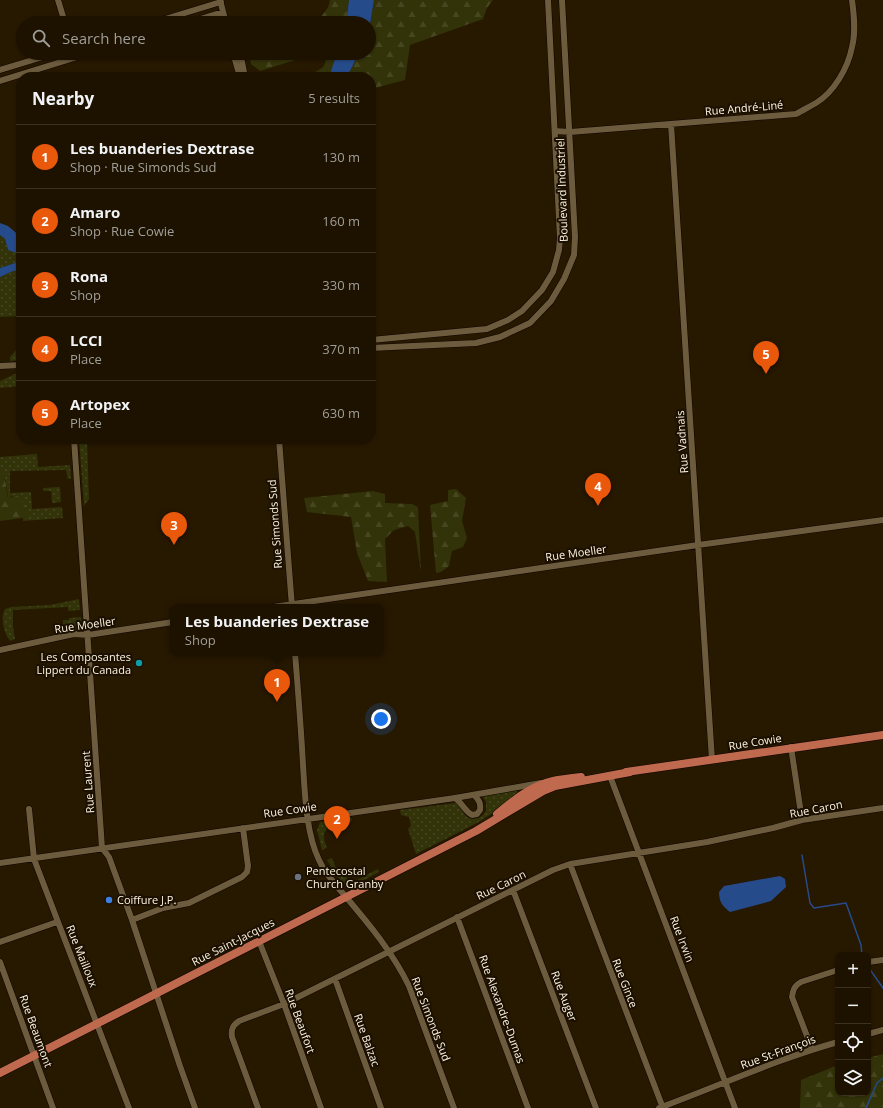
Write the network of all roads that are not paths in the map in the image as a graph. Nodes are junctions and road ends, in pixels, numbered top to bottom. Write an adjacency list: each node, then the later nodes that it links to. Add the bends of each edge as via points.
1 (58, 0): 7 (street)
2 (548, 0): 24 (street, Boulevard Industriel)
3 (562, 0): 25 (street, Boulevard Industriel)
4 (852, 0): 23 (street, Rue André-Liné, via 852,47 845,67 833,88 816,103 796,114)
5 (220, 1): 6 (street); 8 (street)
6 (223, 12): 9 (street); 10 (street)
7 (63, 16)
8 (174, 16)
9 (210, 16)
10 (224, 16)
11 (32, 60): 15 (street)
12 (61, 60): 18 (street)
13 (235, 60): 19 (street)
14 (241, 60): 20 (street)
15 (19, 64): 16 (street); 17 (street)
16 (0, 70)
17 (21, 72)
18 (28, 72)
19 (239, 72)
20 (244, 72)
21 (16, 76): 22 (street)
22 (0, 81)
23 (671, 124): 25 (street, Rue André-Liné); 33 (street, Rue Vadnais)
24 (555, 131): 25 (street, Rue André-Liné); 26 (street, Boulevard Industriel, via 560,238 553,272 542,290 522,311 487,329)
25 (570, 132): 27 (street, Boulevard Industriel, via 574,255 564,280 551,301 530,323 500,337 476,343)
26 (376, 340)
27 (376, 348)
28 (16, 365): 29 (street)
29 (0, 366)
30 (74, 444): 37 (street, Rue Laurent)
31 (279, 444): 34 (street, Rue Simonds Sud)
32 (883, 520): 33 (street, Rue Moeller)
33 (698, 545): 35 (street, Rue Moeller); 42 (street, Rue Vadnais)
34 (292, 604)
35 (305, 604)
36 (170, 622): 37 (street, Rue Moeller)
37 (88, 635): 38 (street, Rue Moeller, via 74,634); 54 (street, Rue Laurent)
38 (0, 650)
39 (295, 656): 50 (street, Rue Simonds Sud)
40 (883, 735): 41 (main road, Rue Cowie)
41 (791, 747): 42 (main road, Rue Cowie); 51 (street)
42 (712, 760): 43 (main road, Rue Cowie)
43 (630, 772): 44 (main road, Rue Cowie); 45 (main road, Rue Cowie)
44 (610, 776): 53 (main road, Rue Saint-Jacques, via 555,786); 55 (street, Rue Irwin)
45 (552, 781): 46 (street, Rue Cowie); 53 (main road, Rue Saint-Jacques, via 536,786 519,796)
46 (474, 795): 47 (street, Rue Cowie); 47 (street, via 481,805 477,814 472,815)
47 (455, 798): 50 (street, Rue Cowie)
48 (883, 808): 51 (street, Rue Caron)
49 (29, 809): 56 (street, Rue Mailloux)
50 (308, 818): 52 (street, Rue Cowie); 60 (street, Rue Simonds Sud, via 319,861)
51 (802, 820): 55 (street, Rue Caron, via 707,842)
52 (243, 828): 54 (street, Rue Cowie); 62 (street, via 248,866 242,877 189,903 164,908)
53 (476, 831): 60 (main road, Rue Saint-Jacques)
54 (102, 848): 56 (street, Rue Cowie); 62 (street, Rue Laurent, via 109,857)
55 (638, 852): 58 (street, Rue Caron); 81 (street, Rue Irwin)
56 (34, 859): 57 (street, Rue Cowie); 63 (street, Rue Mailloux)
57 (0, 863)
58 (570, 864): 59 (street, Rue Caron); 91 (street, Rue Gince)
59 (513, 890): 61 (street, Rue Caron); 90 (street, Rue Auger)
60 (346, 897): 64 (main road, Rue Saint-Jacques); 66 (street, Rue Simonds Sud)
61 (457, 917): 66 (street, Rue Caron); 89 (street, Rue Alexandre-Dumas)
62 (132, 920): 72 (street, Rue Laurent)
63 (57, 922): 65 (street); 74 (street, Rue Mailloux)
64 (259, 941): 72 (main road, Rue Saint-Jacques); 73 (street, Rue Beaufort)
65 (0, 942)
66 (389, 951): 71 (street, Rue Caron); 88 (street, Rue Simonds Sud, via 409,986)
67 (883, 960): 69 (street)
68 (0, 962): 79 (street, Rue Beaumont)
69 (871, 962)
70 (835, 971): 78 (street, via 801,982 793,990 792,997)
71 (335, 979): 73 (street, Rue Caron); 87 (street, Rue Balzac)
72 (157, 994): 74 (main road, Rue Saint-Jacques); 84 (street, Rue Laurent)
73 (284, 1004): 85 (street, Rue Caron, via 239,1021 231,1031); 86 (street, Rue Beaufort)
74 (98, 1024): 79 (main road, Rue Saint-Jacques); 83 (street, Rue Mailloux)
75 (883, 1030): 76 (street)
76 (871, 1033)
77 (835, 1043): 78 (street, Rue St-François)
78 (812, 1050): 81 (street, Rue St-François)
79 (34, 1056): 80 (main road, Rue Saint-Jacques); 82 (street, Rue Beaumont)
80 (0, 1073)
81 (725, 1082): 91 (street, Rue St-François); 92 (street, Rue Irwin)
82 (53, 1108)
83 (129, 1108)
84 (195, 1108)
85 (258, 1108)
86 (321, 1108)
87 (381, 1108)
88 (454, 1108)
89 (528, 1108)
90 (596, 1108)
91 (661, 1108)
92 (735, 1108)

